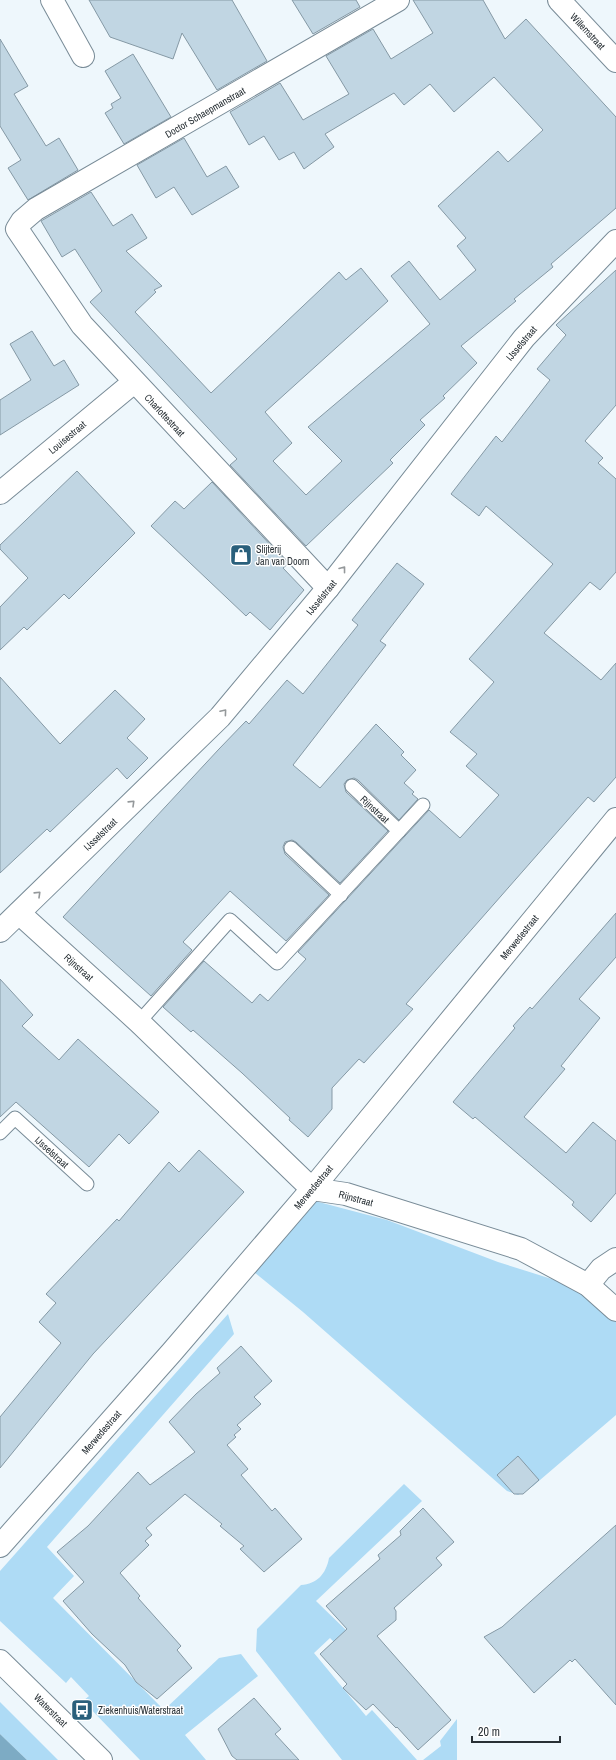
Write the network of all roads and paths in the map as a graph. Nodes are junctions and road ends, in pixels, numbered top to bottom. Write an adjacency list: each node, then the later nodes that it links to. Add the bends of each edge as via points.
1 (52, 0): 4 (street)
2 (398, 0): 6 (street, Doctor Schaepmanstraat, via 36,209)
3 (562, 1): 5 (street, Willemstraat)
4 (83, 56)
5 (616, 61)
6 (17, 229): 8 (street, Charlottestraat, via 82,325)
7 (616, 241): 10 (street, IJsselstraat, one-way to 7, via 524,338)
8 (134, 382): 9 (street, Louisestraat); 10 (street, Charlottestraat)
9 (0, 493)
10 (328, 588): 17 (street, IJsselstraat, one-way to 10, via 220,718)
11 (352, 786): 14 (lane, Rijnstraat)
12 (423, 806): 14 (lane)
13 (616, 819): 22 (street, Merwedestraat)
14 (399, 831): 16 (lane)
15 (291, 848): 16 (lane)
16 (341, 895): 19 (lane, via 277,963 230,920)
17 (19, 913): 18 (street, IJsselstraat); 19 (street, Rijnstraat)
18 (0, 930)
19 (139, 1022): 22 (street, Rijnstraat)
20 (0, 1133): 21 (lane, IJsselstraat, via 15,1118)
21 (87, 1184)
22 (312, 1189): 24 (street, Rijnstraat, via 346,1194 516,1248); 26 (street, Merwedestraat)
23 (616, 1259): 24 (street, via 602,1269)
24 (588, 1285): 25 (street, Rijnstraat)
25 (616, 1310)
26 (0, 1546)
27 (0, 1661): 28 (street, Waterstraat)
28 (101, 1760)

